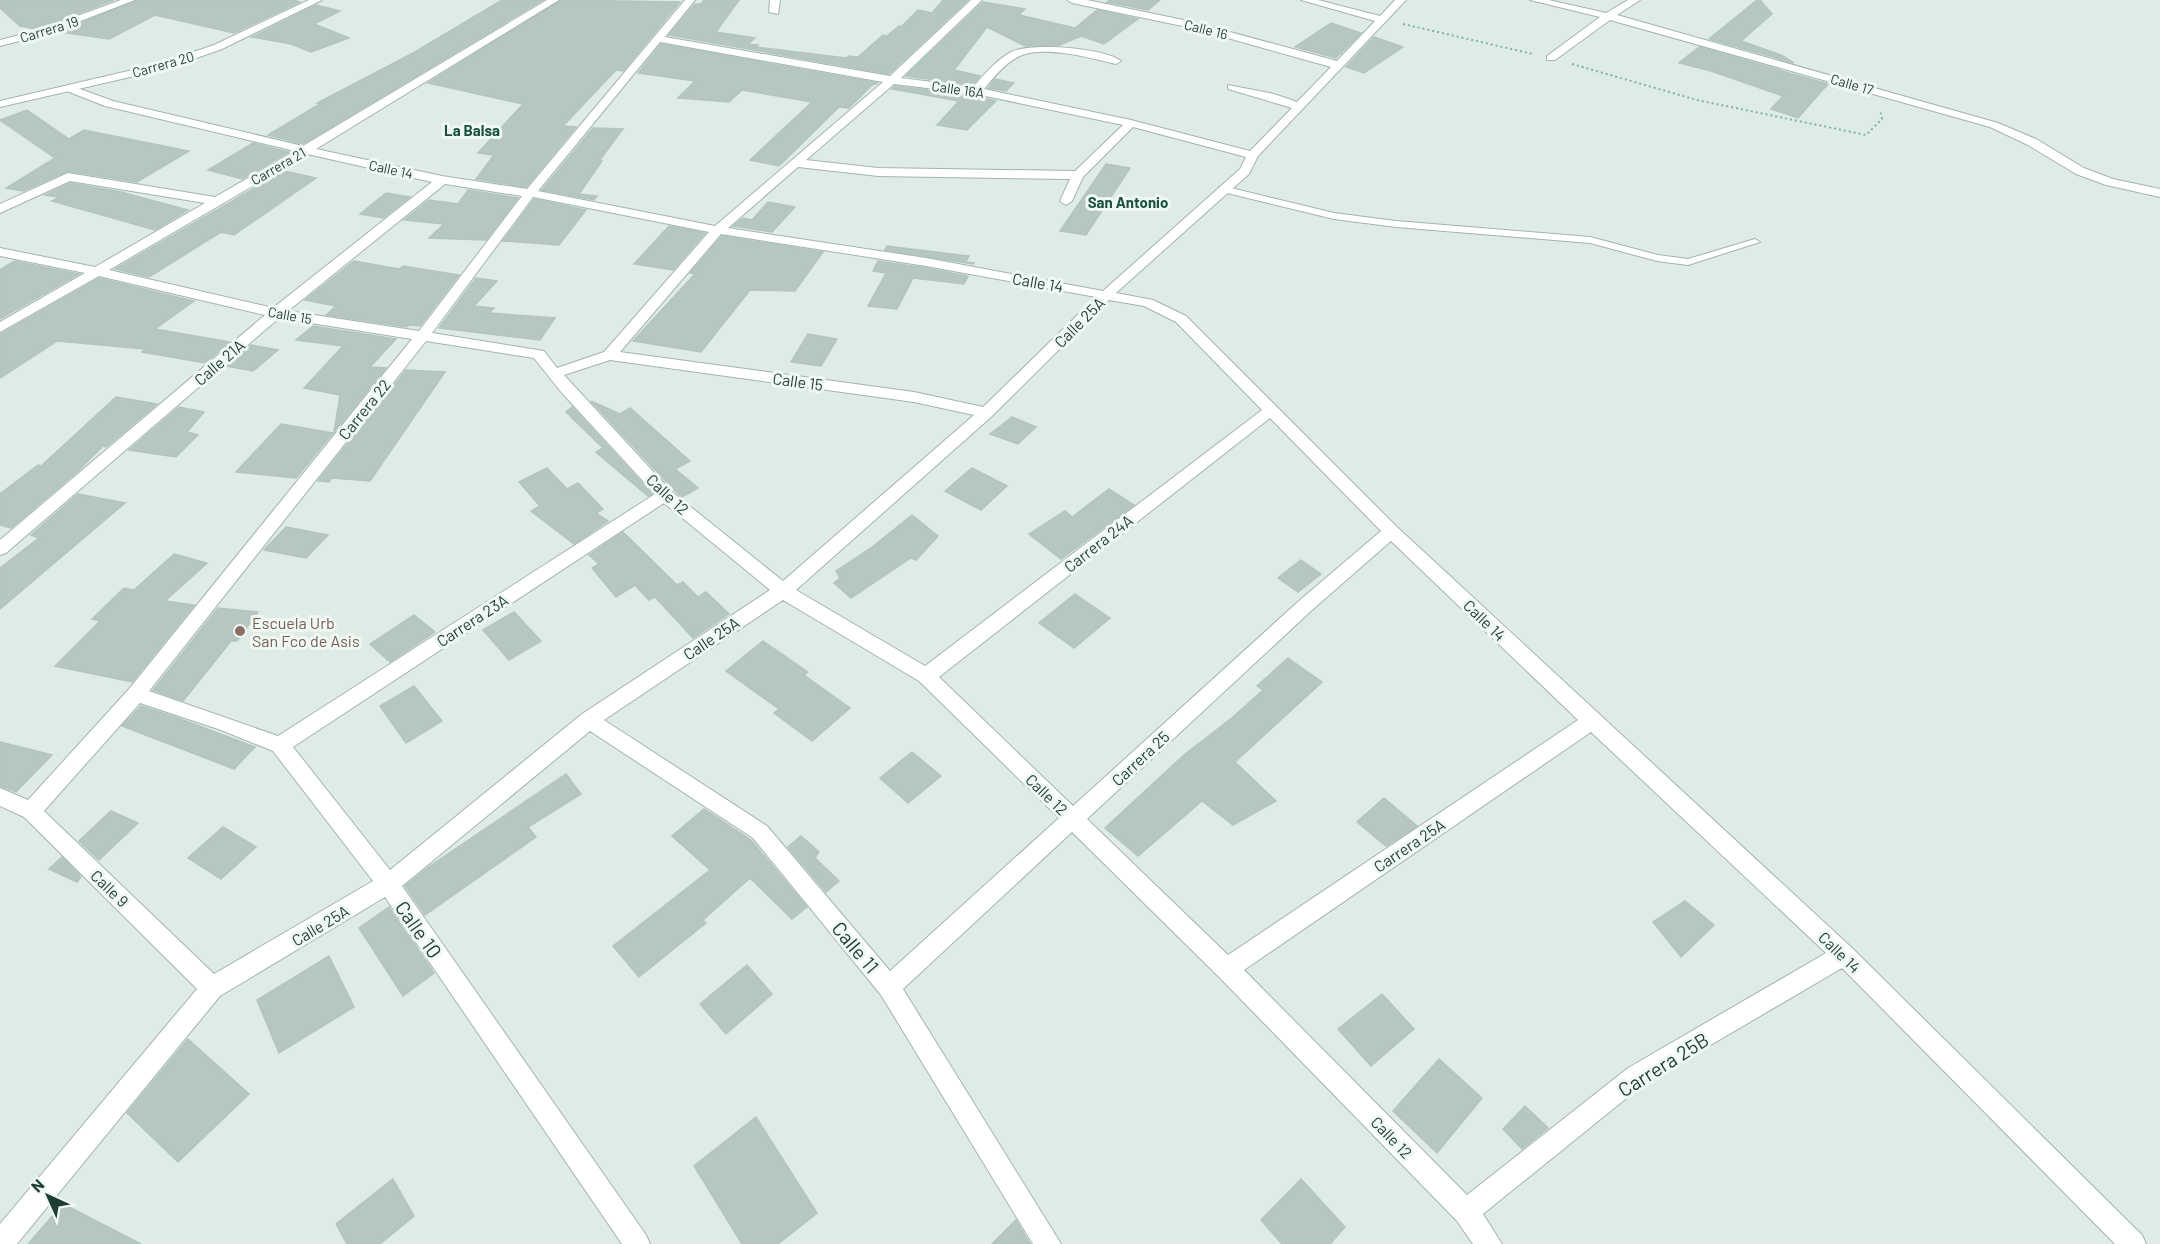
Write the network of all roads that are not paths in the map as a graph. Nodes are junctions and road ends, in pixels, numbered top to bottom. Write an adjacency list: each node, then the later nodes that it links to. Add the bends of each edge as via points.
1 (130, 0): 17 (street, Carrera 19, via 52,29)
2 (317, 0): 23 (street, Carrera 20, via 219,47 161,67)
3 (554, 0): 28 (street, Carrera 21)
4 (690, 0): 16 (street, Carrera 22)
5 (775, 0): 13 (street)
6 (977, 0): 21 (street)
7 (1072, 0): 12 (street, Calle 16)
8 (1306, 0): 15 (street)
9 (1401, 0): 15 (street, Calle 25A)
10 (1535, 0): 14 (street, Calle 17)
11 (1635, 0): 14 (street)
12 (1095, 2): 20 (street, Calle 16)
13 (774, 12)
14 (1608, 16): 18 (street); 34 (street, Calle 17, via 1994,125 2080,171)
15 (1382, 20): 20 (street, Calle 25A)
16 (659, 39): 21 (street, Calle 16A); 35 (street, Carrera 22)
17 (0, 43)
18 (1551, 58)
19 (1116, 61): 24 (street, via 1090,54 1021,51 998,67)
20 (1338, 65): 26 (street, Calle 25A)
21 (892, 80): 24 (street, Calle 16A); 30 (street)
22 (1232, 87): 26 (street)
23 (68, 88): 25 (street, Carrera 20); 28 (street, Calle 14, via 109,104)
24 (976, 91): 27 (street, Calle 16A)
25 (0, 104)
26 (1301, 107): 29 (street, Calle 25A)
27 (1131, 123): 29 (street, Calle 16A); 31 (street)
28 (304, 150): 32 (street, Calle 14); 36 (street, Carrera 21)
29 (1253, 155): 33 (street, Calle 25A, via 1245,171)
30 (796, 163): 31 (street, via 878,172); 39 (street)
31 (1078, 175): 37 (street)
32 (442, 180): 35 (street, Calle 14); 44 (street, Calle 21A)
33 (1224, 189): 40 (lane, via 1334,216 1590,240 1688,262); 43 (street, Calle 25A)
34 (2160, 193)
35 (530, 194): 39 (street, Calle 14); 46 (street, Carrera 22)
36 (217, 201): 38 (street, via 68,177); 42 (street, Carrera 21)
37 (1066, 201)
38 (0, 209)
39 (718, 230): 43 (street, Calle 14); 47 (street)
40 (1755, 243)
41 (0, 252): 42 (street, Calle 15)
42 (96, 271): 44 (street, Calle 15); 45 (street, Carrera 21)
43 (1106, 295): 49 (street, Calle 14, via 1148,303 1181,319); 50 (street, Calle 25A)
44 (276, 313): 46 (street, Calle 15); 53 (street, Calle 21A)
45 (0, 328)
46 (422, 336): 48 (street, Calle 15, via 539,354); 56 (street, Carrera 22)
47 (609, 355): 48 (street); 50 (street, Calle 15, via 914,397)
48 (561, 381): 51 (street, Calle 12)
49 (1270, 411): 52 (street, Calle 14); 55 (street, Carrera 24A)
50 (986, 413): 54 (street, Calle 25A)
51 (665, 495): 54 (street, Calle 12); 59 (street, Carrera 23A)
52 (1391, 531): 58 (street, Calle 14); 62 (street, Carrera 25, via 1306,604)
53 (0, 549)
54 (783, 591): 55 (street, Calle 12); 57 (street, Calle 25A)
55 (926, 676): 62 (street, Calle 12)
56 (136, 694): 59 (street); 61 (street, Carrera 22)
57 (589, 720): 63 (street, Calle 25A); 66 (street, Calle 11, via 760,832)
58 (1592, 721): 64 (street, Calle 14); 65 (street, Carrera 25A)
59 (280, 745): 63 (street, Calle 10, via 328,812)
60 (0, 797): 61 (street, Calle 9)
61 (31, 811): 67 (street, Calle 9)
62 (1074, 819): 65 (street, Calle 12); 66 (street, Carrera 25)
63 (388, 884): 67 (street, Calle 25A); 70 (street, Calle 10)
64 (1844, 955): 68 (street, Carrera 25B, via 1636,1077); 73 (street, Calle 14)
65 (1227, 969): 68 (street, Calle 12)
66 (889, 987): 71 (street, Calle 11)
67 (212, 988): 69 (street, Calle 25A)
68 (1466, 1212): 72 (street, Calle 12)
69 (0, 1244)
70 (637, 1244)
71 (1048, 1244)
72 (1489, 1244)
73 (2133, 1244)

